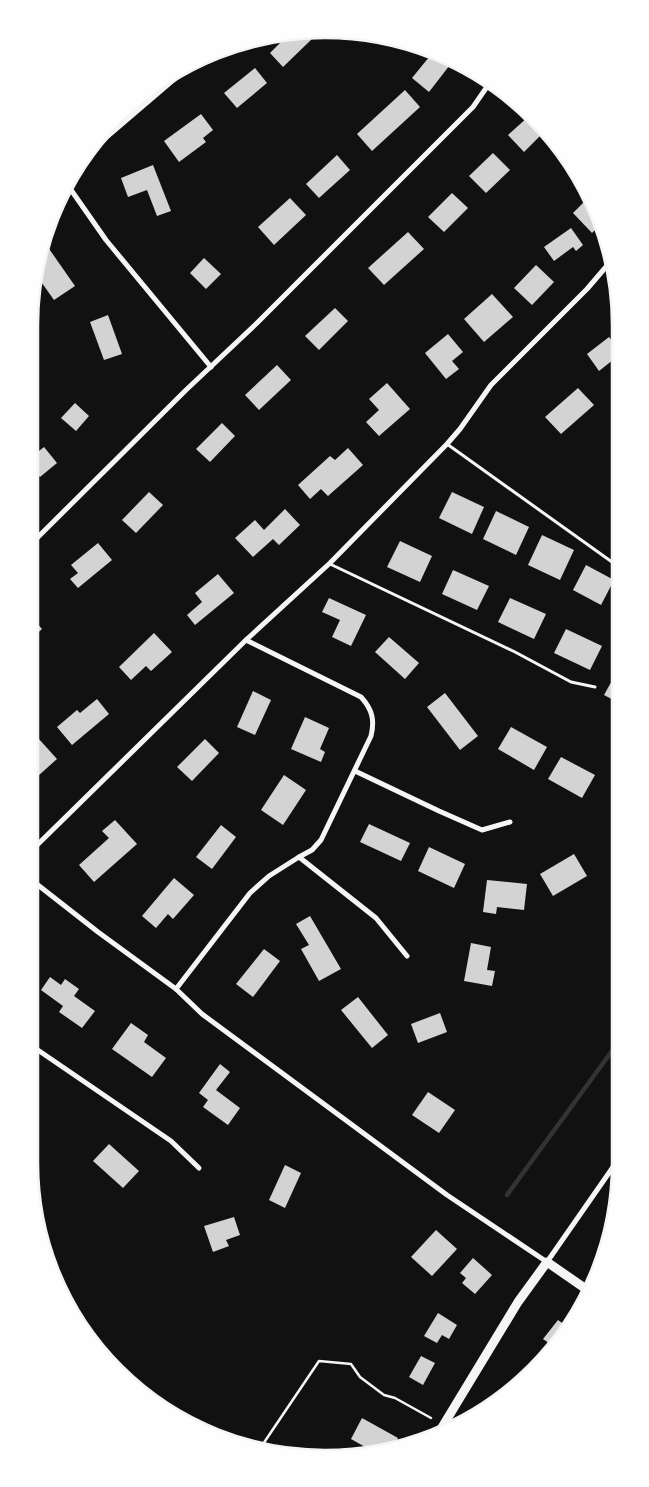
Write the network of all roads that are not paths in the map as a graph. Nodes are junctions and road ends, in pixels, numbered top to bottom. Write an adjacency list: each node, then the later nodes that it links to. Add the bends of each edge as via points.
1 (172, 81): 3 (street)
2 (487, 88): 6 (street, via 474,107)
3 (109, 135)
4 (71, 190): 6 (street, via 106,240)
5 (606, 267): 7 (street, via 491,385)
6 (211, 366): 8 (street)
7 (447, 444): 9 (lane); 10 (street)
8 (37, 538)
9 (612, 562)
10 (330, 563): 11 (street); 12 (lane, via 572,682)
11 (246, 640): 13 (street, via 362,697 373,715 374,726); 15 (street)
12 (595, 687)
13 (355, 771): 14 (street, via 482,830); 16 (street, via 321,840)
14 (510, 822)
15 (37, 845)
16 (300, 857): 18 (street, via 376,918); 19 (street, via 269,876 250,893)
17 (37, 884): 19 (street)
18 (407, 956)
19 (176, 989): 23 (street, via 202,1014 447,1194)
20 (37, 1049): 21 (street, via 172,1141)
21 (199, 1168)
22 (612, 1169): 23 (street)
23 (547, 1262): 24 (street); 25 (street, via 518,1302)
24 (583, 1287)
25 (445, 1423)

